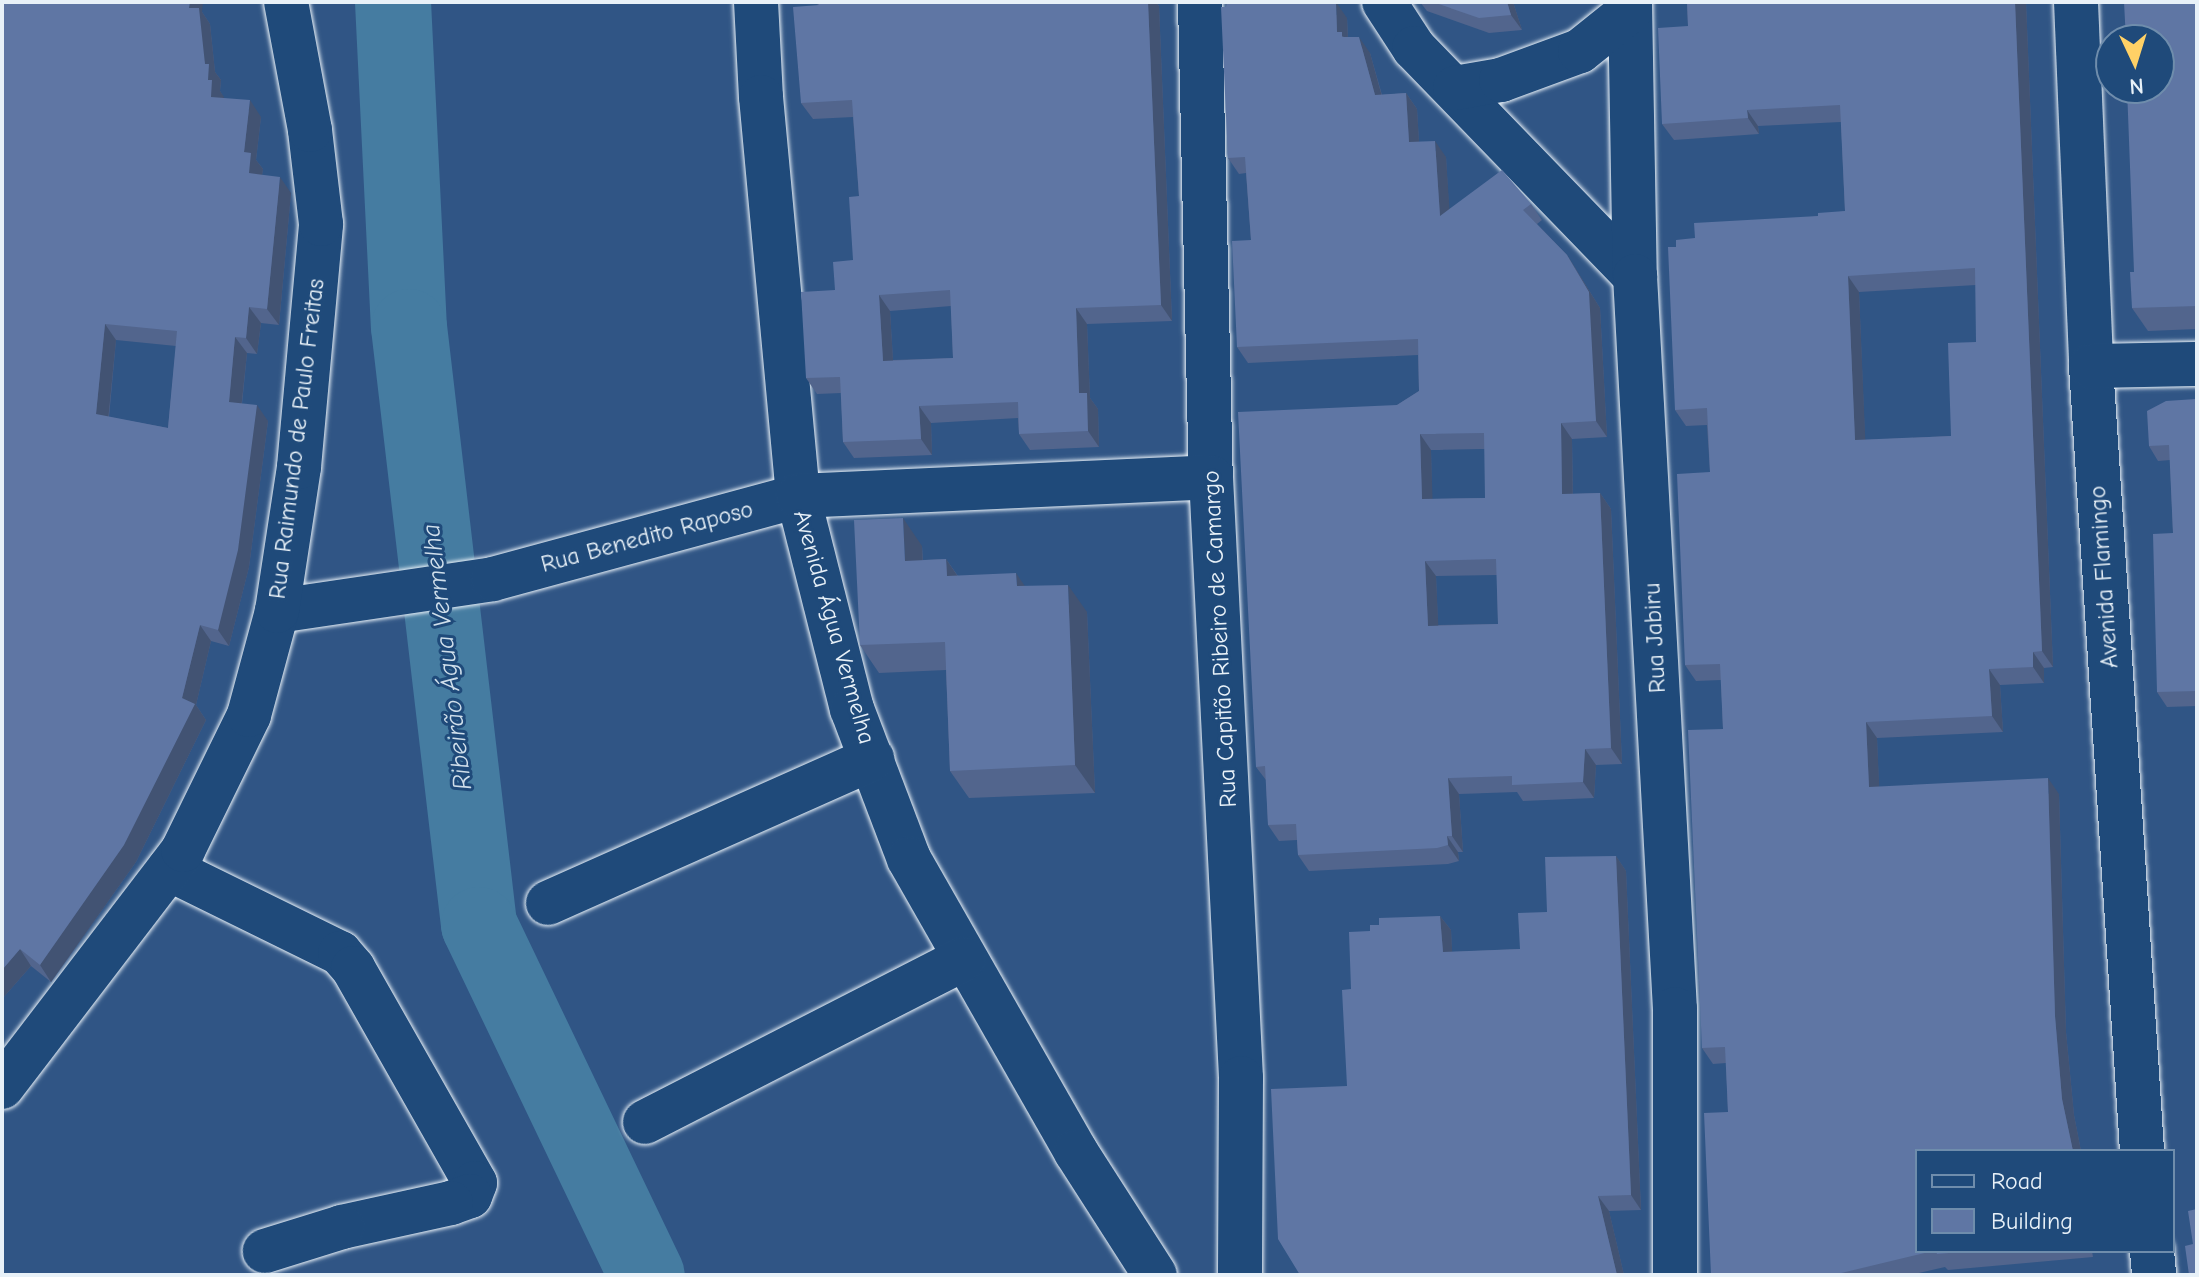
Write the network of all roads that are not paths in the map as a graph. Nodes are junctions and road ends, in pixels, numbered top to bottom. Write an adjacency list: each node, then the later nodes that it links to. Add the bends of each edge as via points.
1 (286, 2): 13 (street, Rua Raimundo de Paulo Freitas, via 321,224 299,467)
2 (756, 2): 12 (street, Avenida Água Vermelha)
3 (1200, 2): 11 (street, Rua Capitão Ribeiro de Camargo)
4 (1384, 2): 7 (street, via 1414,48)
5 (2076, 2): 10 (street, Avenida Flamingo)
6 (1630, 6): 7 (street, via 1580,51 1501,80); 8 (street, Rua Jabiru)
7 (1455, 88): 8 (street)
8 (1635, 276): 25 (street, Rua Jabiru, via 1675,1009)
9 (2197, 364): 10 (street)
10 (2091, 366): 20 (street, Avenida Flamingo)
11 (1211, 477): 12 (street, Rua Benedito Raposo); 24 (street, Rua Capitão Ribeiro de Camargo, via 1241,1078)
12 (798, 496): 13 (street, Rua Benedito Raposo, via 467,584); 14 (street, Avenida Água Vermelha, via 852,709)
13 (277, 611): 15 (street, Rua Raimundo de Paulo Freitas, via 249,715)
14 (872, 759): 16 (street); 17 (street, Avenida Água Vermelha, via 909,859)
15 (169, 869): 18 (street, Rua Raimundo de Paulo Freitas); 21 (street, via 340,953 475,1183 470,1196 451,1203)
16 (548, 903)
17 (964, 959): 19 (street); 23 (street, Avenida Água Vermelha)
18 (2, 1087)
19 (645, 1122)
20 (2142, 1149)
21 (265, 1251)
22 (2152, 1253): 26 (street)
23 (1155, 1275)
24 (1240, 1275)
25 (1675, 1275)
26 (2154, 1275)

